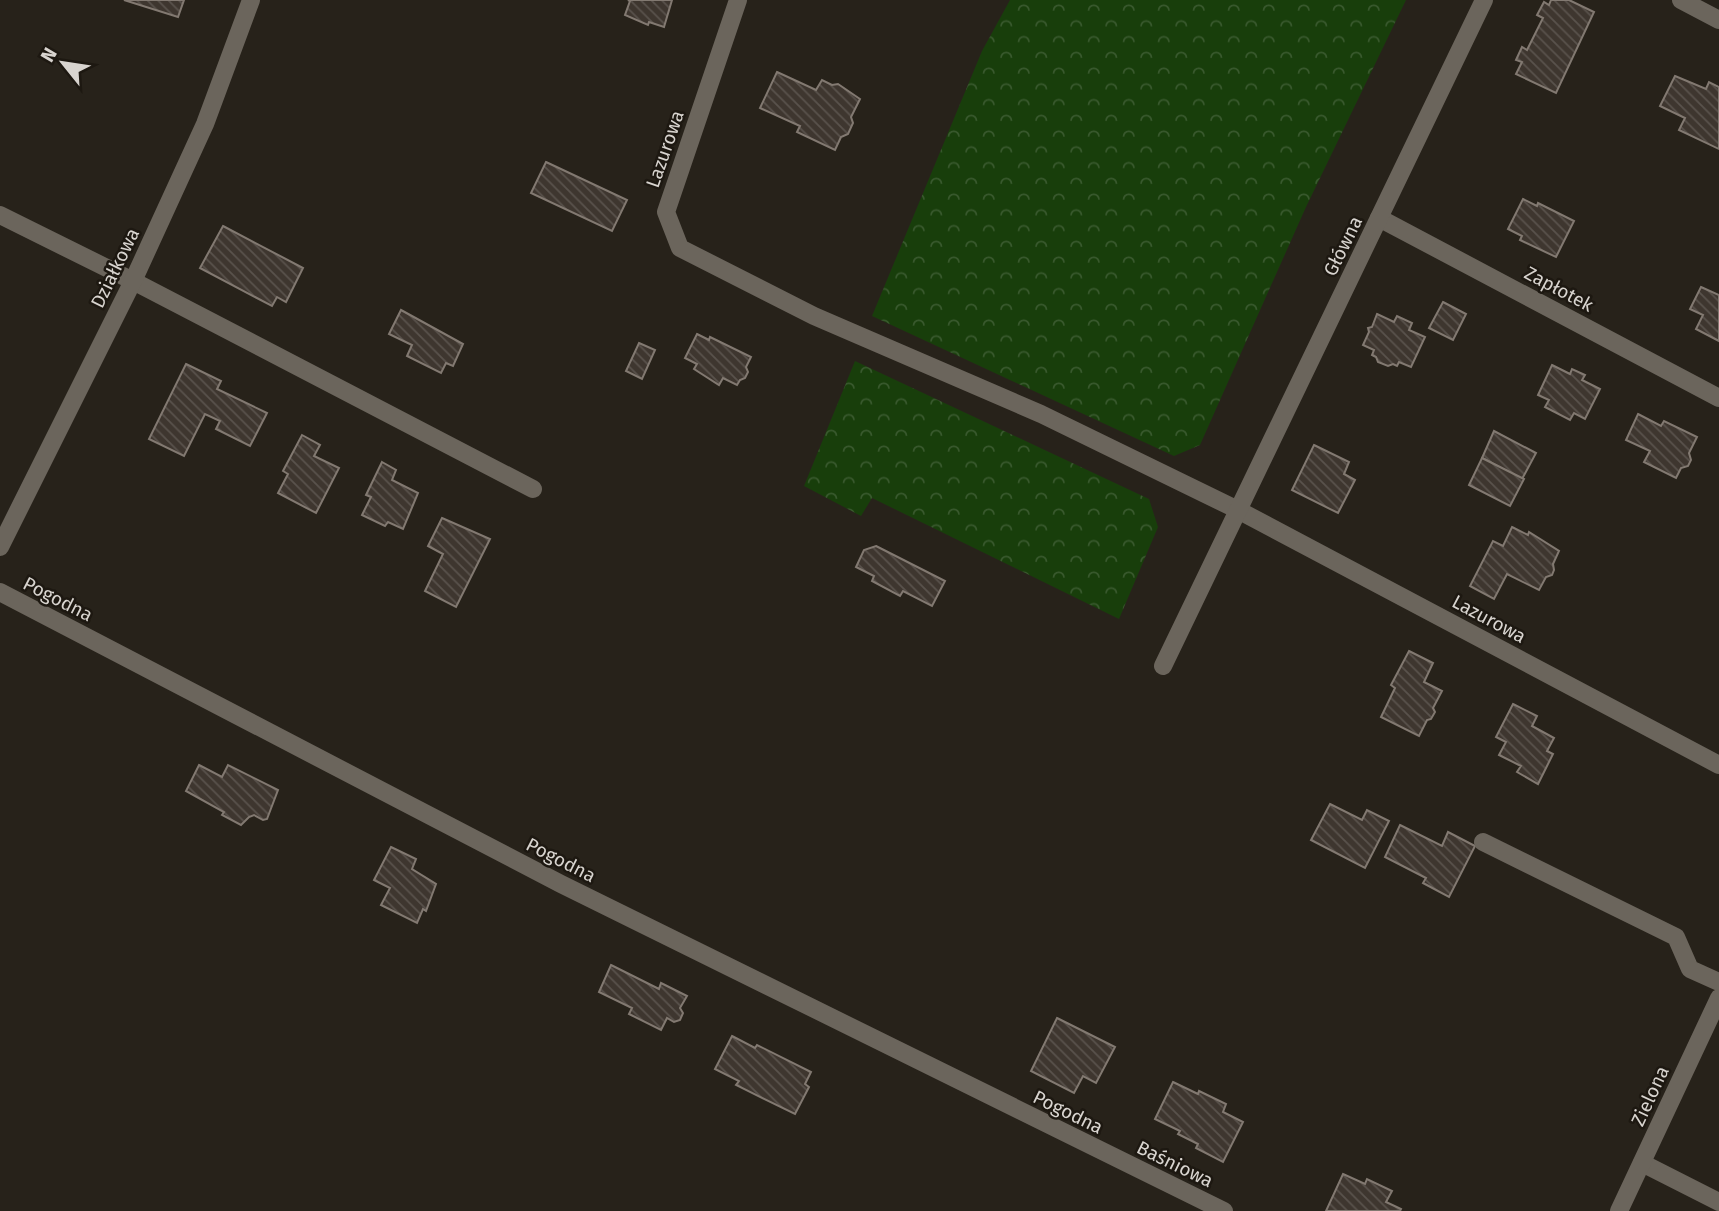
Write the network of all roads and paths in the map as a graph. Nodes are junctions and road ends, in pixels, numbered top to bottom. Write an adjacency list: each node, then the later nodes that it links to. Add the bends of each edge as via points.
1 (251, 0): 8 (street, Działkowa, via 205,124)
2 (738, 0): 11 (street, Lazurowa, via 666,212 680,248 814,316 1041,414)
3 (1484, 0): 7 (street, Główna)
4 (1681, 0): 5 (street)
5 (1719, 20)
6 (0, 215): 8 (street)
7 (1380, 218): 9 (street, Zapłotek); 11 (street, Główna)
8 (133, 281): 10 (street); 12 (street, Działkowa)
9 (1719, 398)
10 (533, 489)
11 (1238, 510): 14 (street, Główna); 15 (street, Lazurowa)
12 (0, 547)
13 (0, 592): 19 (street, Pogodna, via 561,884)
14 (1163, 666)
15 (1719, 765)
16 (1483, 842): 17 (street, via 1676,937 1689,969)
17 (1719, 982)
18 (1719, 998): 20 (street, Zielona)
19 (1107, 1155): 22 (street, Baśniowa)
20 (1642, 1163): 21 (street); 23 (street, Zielona)
21 (1719, 1202)
22 (1224, 1211)
23 (1619, 1211)

